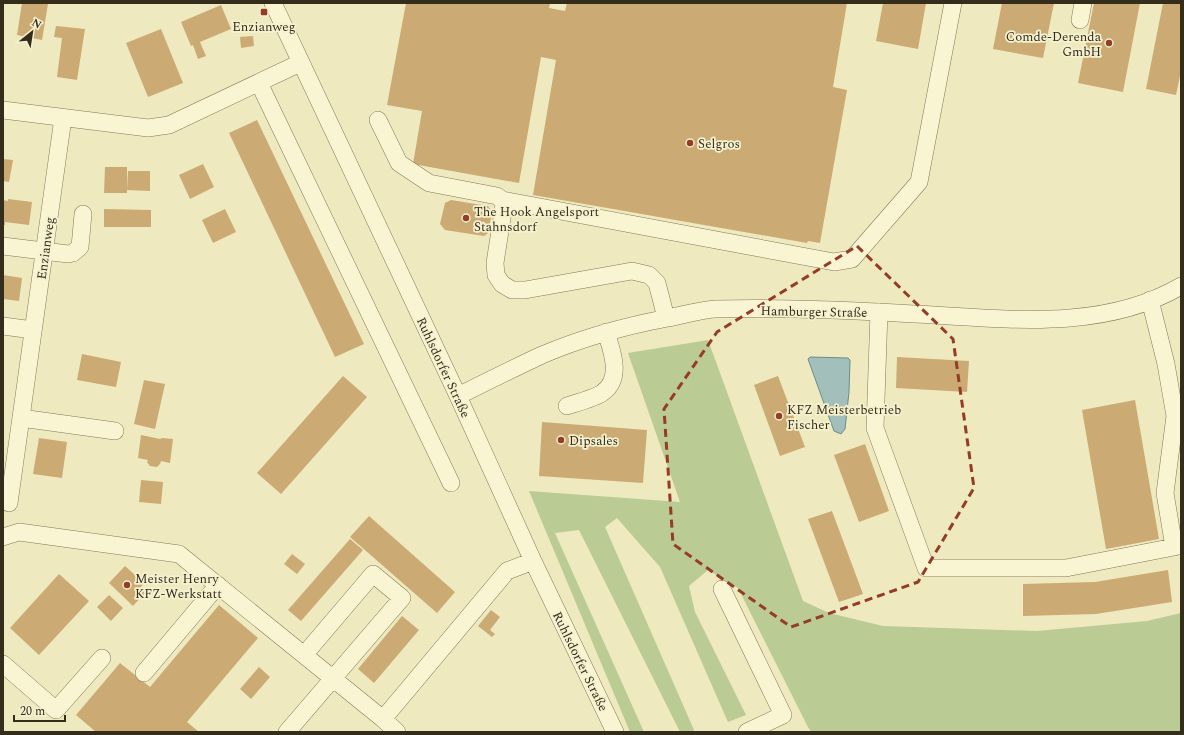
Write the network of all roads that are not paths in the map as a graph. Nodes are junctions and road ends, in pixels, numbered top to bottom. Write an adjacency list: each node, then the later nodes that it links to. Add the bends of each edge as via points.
1 (273, 3): 5 (street, Ruhlsdorfer Straße)
2 (952, 3): 10 (street, via 919,182 852,259 834,262)
3 (1082, 3): 4 (street)
4 (1080, 20)
5 (300, 63): 6 (street); 21 (street, Ruhlsdorfer Straße)
6 (259, 83): 8 (street, via 169,125 148,128); 25 (street)
7 (3, 110): 8 (street)
8 (63, 118): 13 (street, Enzianweg)
9 (378, 120): 10 (street, via 399,163 429,183 498,196)
10 (502, 200): 17 (street, via 504,206 495,263 496,275 502,284 512,290 525,290 632,271 649,275 657,283)
11 (83, 214): 13 (street, via 80,247 68,254)
12 (3, 246): 13 (street)
13 (44, 252): 19 (street, Enzianweg)
14 (1181, 286): 15 (street, Hamburger Straße)
15 (1150, 300): 16 (street, Hamburger Straße, via 1127,309 1084,317 1032,320); 28 (street, via 1166,364 1175,416 1165,493)
16 (879, 312): 17 (street, Hamburger Straße, via 713,309); 28 (street, via 875,428 926,568 1066,568)
17 (666, 318): 20 (street, Hamburger Straße)
18 (3, 326): 19 (street)
19 (33, 330): 23 (street, Enzianweg)
20 (606, 332): 21 (street, Hamburger Straße, via 543,355); 22 (street, via 615,358 614,376 602,393)
21 (458, 396): 29 (street, Ruhlsdorfer Straße)
22 (567, 406)
23 (21, 418): 24 (street); 26 (street, Enzianweg)
24 (115, 431)
25 (451, 483)
26 (9, 503)
27 (3, 537): 30 (street, via 19,532 179,554)
28 (1178, 546)
29 (533, 561): 37 (street, via 507,571); 40 (street, Ruhlsdorfer Straße)
30 (218, 585): 32 (street); 35 (street)
31 (722, 589): 41 (street, via 783,715)
32 (304, 655): 36 (street); 36 (street, via 372,574 402,598)
33 (102, 658): 34 (street, via 56,710)
34 (3, 664)
35 (144, 673)
36 (333, 678): 37 (street); 38 (street)
37 (383, 719): 39 (street)
38 (287, 732)
39 (397, 732)
40 (615, 732)
41 (747, 732)

